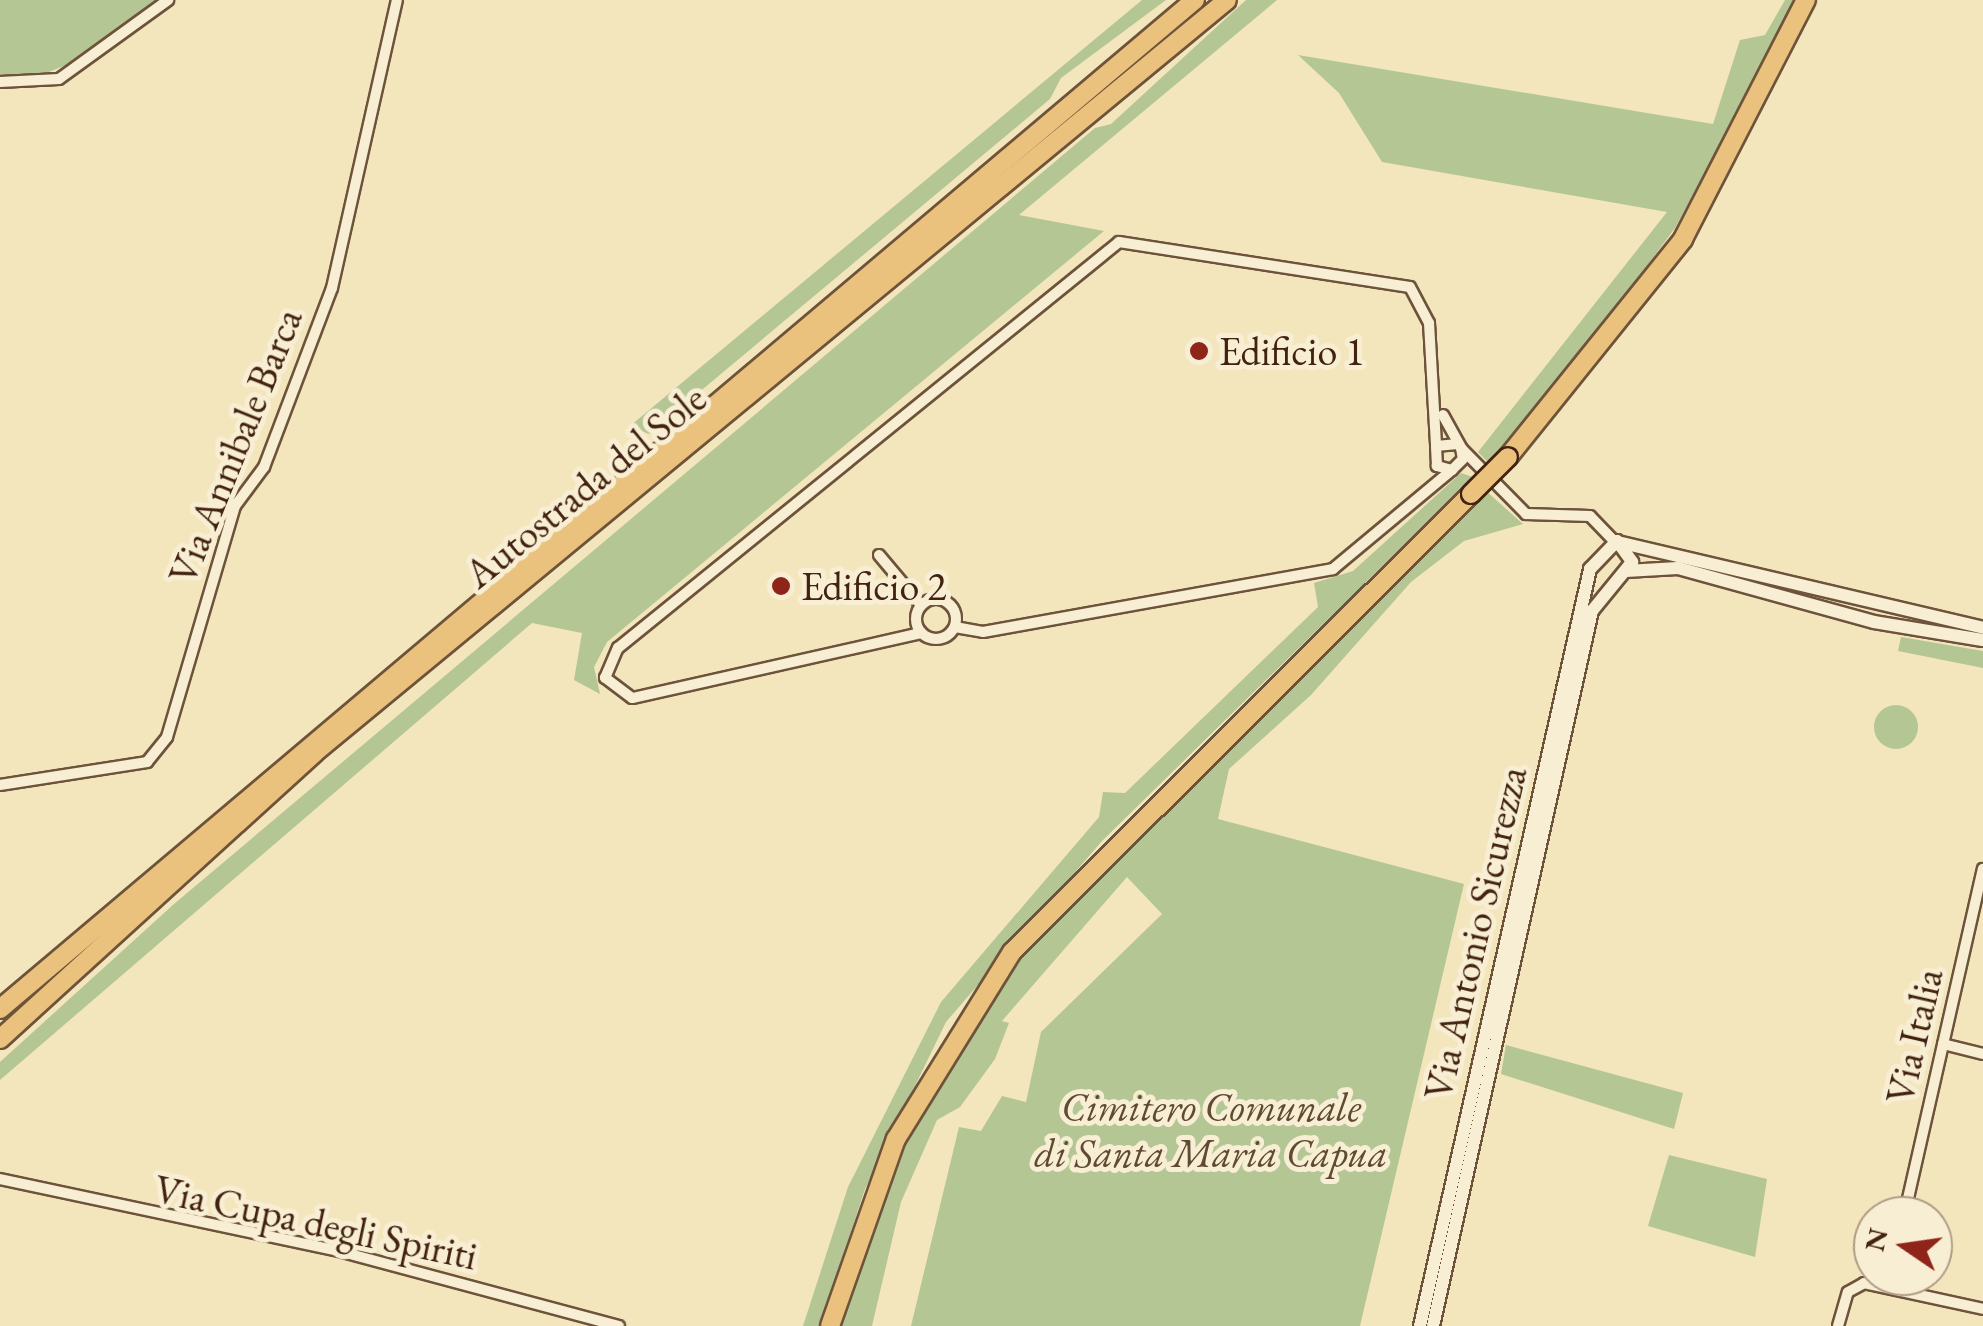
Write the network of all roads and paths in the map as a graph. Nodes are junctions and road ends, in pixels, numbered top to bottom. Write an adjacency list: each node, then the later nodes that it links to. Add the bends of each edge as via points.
1 (168, 0): 6 (street, via 59,79)
2 (397, 0): 23 (street, Via Annibale Barca, via 332,288 264,467 235,506 168,737 147,762)
3 (1194, 0): 25 (highway, Autostrada del Sole)
4 (1227, 0): 26 (highway, Autostrada del Sole, via 314,753)
5 (1806, 0): 35 (highway, bridge, via 1683,238 1508,457 1012,952 902,1125)
6 (0, 82)
7 (1439, 408): 8 (street); 9 (street); 21 (street, via 1426,310 1402,282 1120,242 618,648 605,678 632,698)
8 (1436, 446): 9 (street); 10 (street)
9 (1460, 446): 11 (street); 12 (street)
10 (1433, 459): 11 (street); 13 (street)
11 (1455, 469): 12 (street); 13 (street)
12 (1482, 471): 14 (street, via 1526,514 1590,516)
13 (1424, 490): 19 (street, via 1334,569 983,632)
14 (1618, 542): 16 (street); 17 (street, via 1632,556); 20 (street)
15 (879, 555): 18 (street)
16 (1598, 557): 17 (street); 36 (street, Via Antonio Sicurezza)
17 (1621, 574): 22 (street, via 1678,568 1878,622); 37 (street, Via Antonio Sicurezza, via 1592,611)
18 (921, 605): 19 (street, via 947,602); 21 (street)
19 (955, 627): 21 (street, via 939,639)
20 (1983, 628)
21 (922, 633)
22 (1983, 640)
23 (0, 785)
24 (1983, 869): 27 (street, Via Italia)
25 (0, 1010)
26 (0, 1040)
27 (1943, 1044): 28 (street); 30 (street, Via Italia)
28 (1983, 1054)
29 (0, 1179): 34 (street, Via Cupa degli Spiriti, via 335,1250)
30 (1909, 1196)
31 (1853, 1289): 38 (street)
32 (1924, 1296): 33 (street)
33 (1983, 1309)
34 (619, 1326)
35 (830, 1326)
36 (1420, 1326)
37 (1433, 1326)
38 (1838, 1326)

